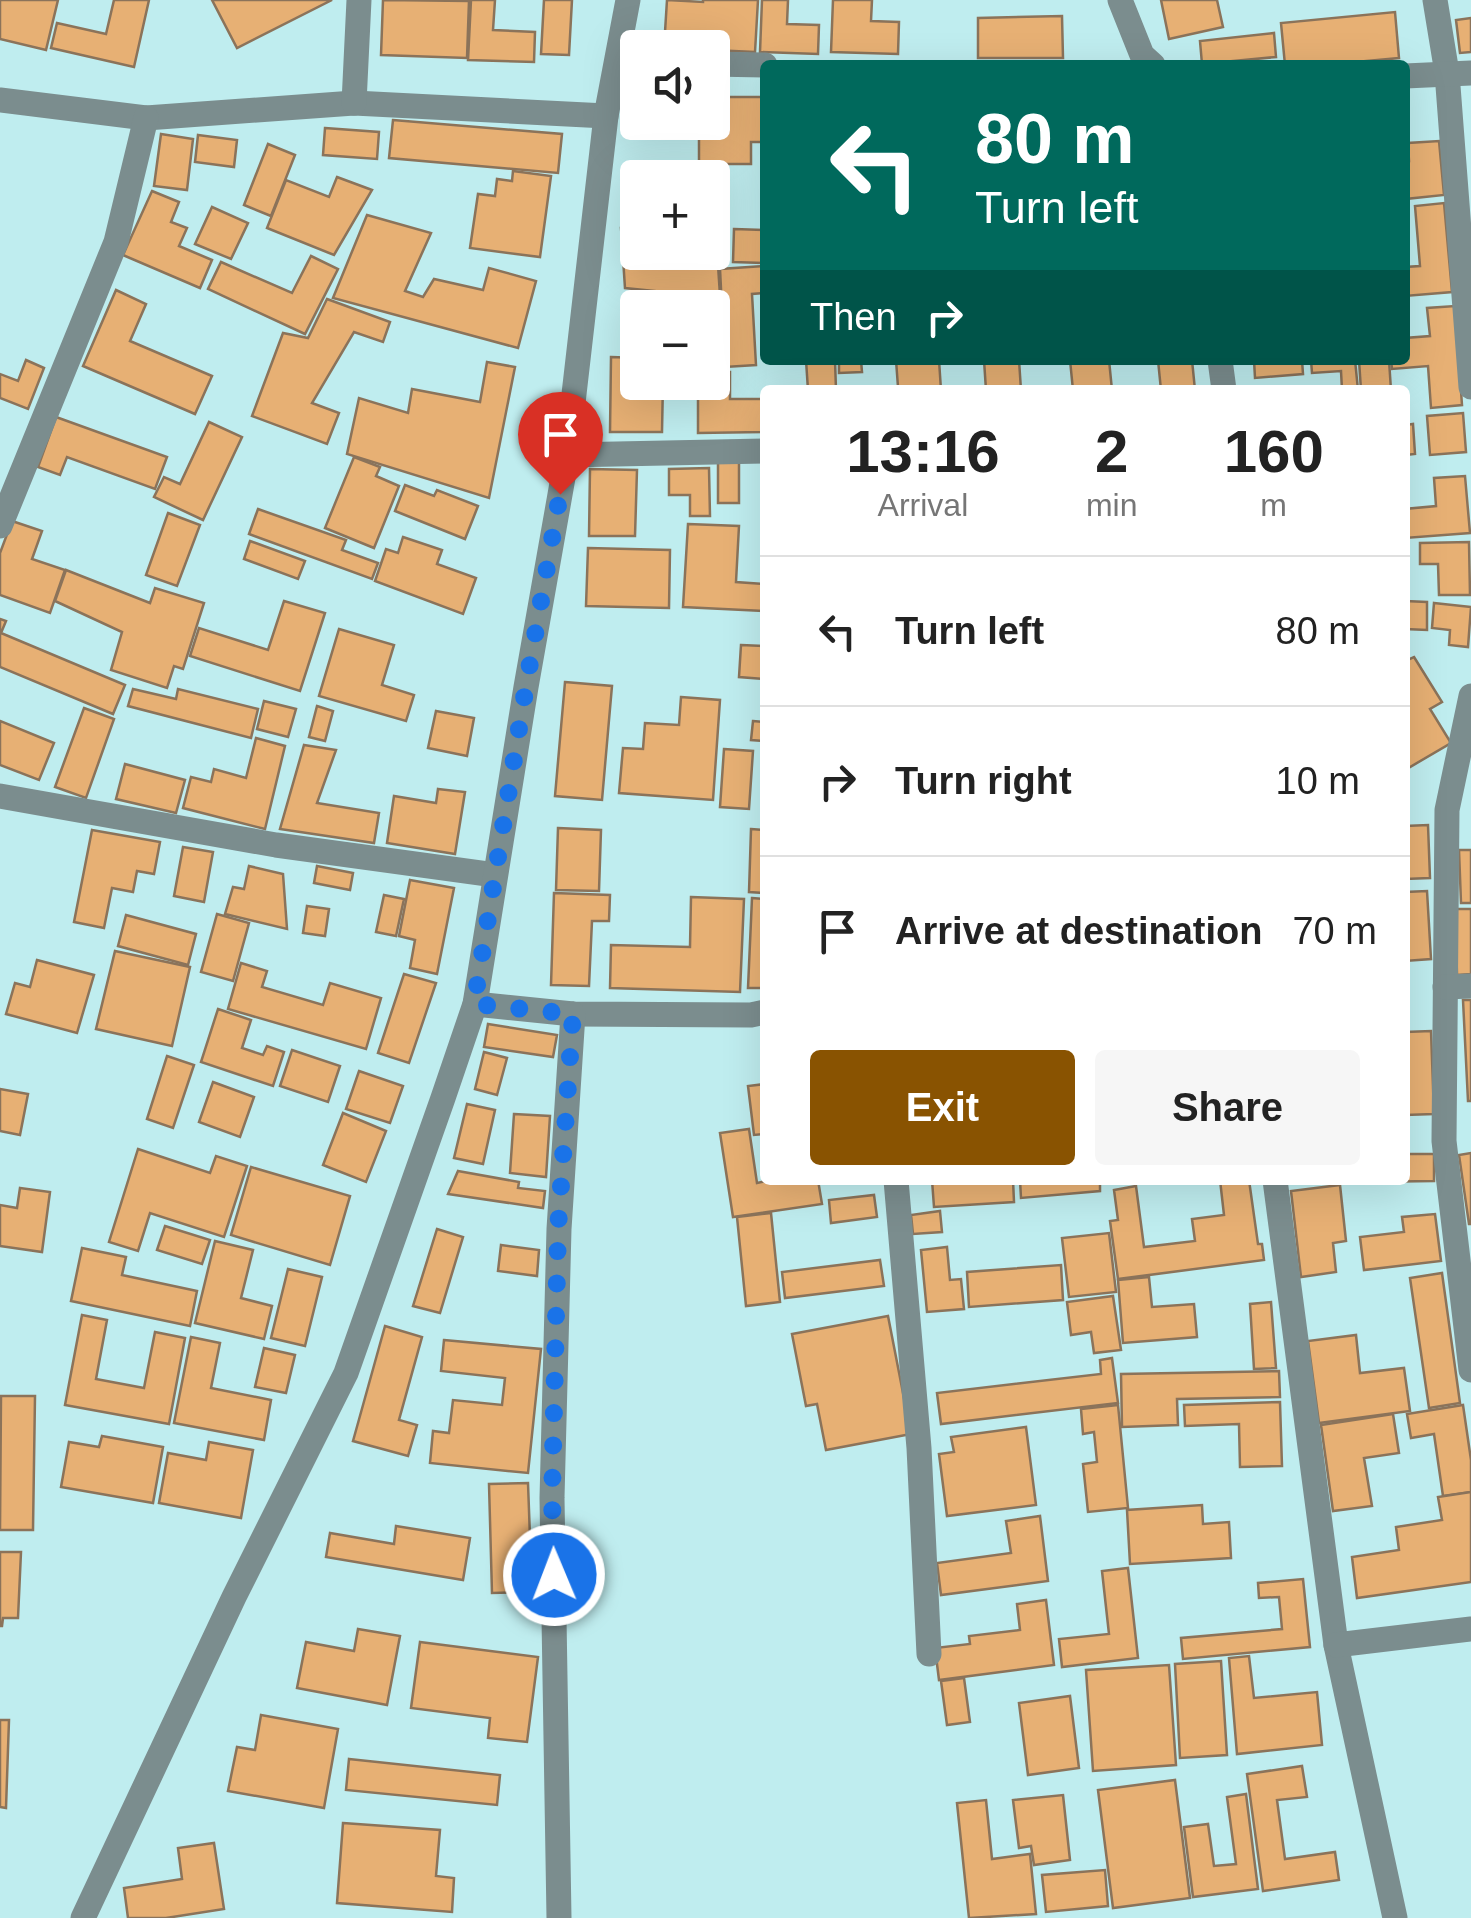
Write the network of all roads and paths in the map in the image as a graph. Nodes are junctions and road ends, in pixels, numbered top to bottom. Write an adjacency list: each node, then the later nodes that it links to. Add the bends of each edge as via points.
1 (358, 0): 13 (street)
2 (628, 0): 5 (street)
3 (1120, 0): 6 (street)
4 (1435, 0): 9 (street)
5 (628, 30)
6 (1138, 60)
7 (730, 64): 8 (street)
8 (760, 65)
9 (1459, 73): 10 (street); 16 (street)
10 (1410, 76)
11 (620, 81): 14 (street)
12 (0, 100): 15 (street)
13 (354, 103): 14 (street); 15 (street)
14 (606, 116): 18 (street)
15 (146, 118): 19 (street, via 116,242)
16 (1471, 387)
17 (760, 451): 18 (street)
18 (568, 455): 22 (street)
19 (0, 526)
20 (1471, 696): 24 (street, via 1447,810)
21 (0, 796): 22 (street)
22 (495, 875): 25 (street)
23 (1471, 986): 24 (street)
24 (1444, 987): 30 (street, via 1444,1142)
25 (474, 1004): 27 (street); 34 (street, via 346,1373)
26 (760, 1013): 27 (street)
27 (573, 1014): 35 (street, via 558,1229 552,1498)
28 (896, 1185): 33 (street)
29 (1277, 1185): 32 (street)
30 (1471, 1370)
31 (1471, 1630): 32 (street)
32 (1336, 1646): 36 (street)
33 (930, 1654)
34 (83, 1918)
35 (559, 1918)
36 (1394, 1918)

